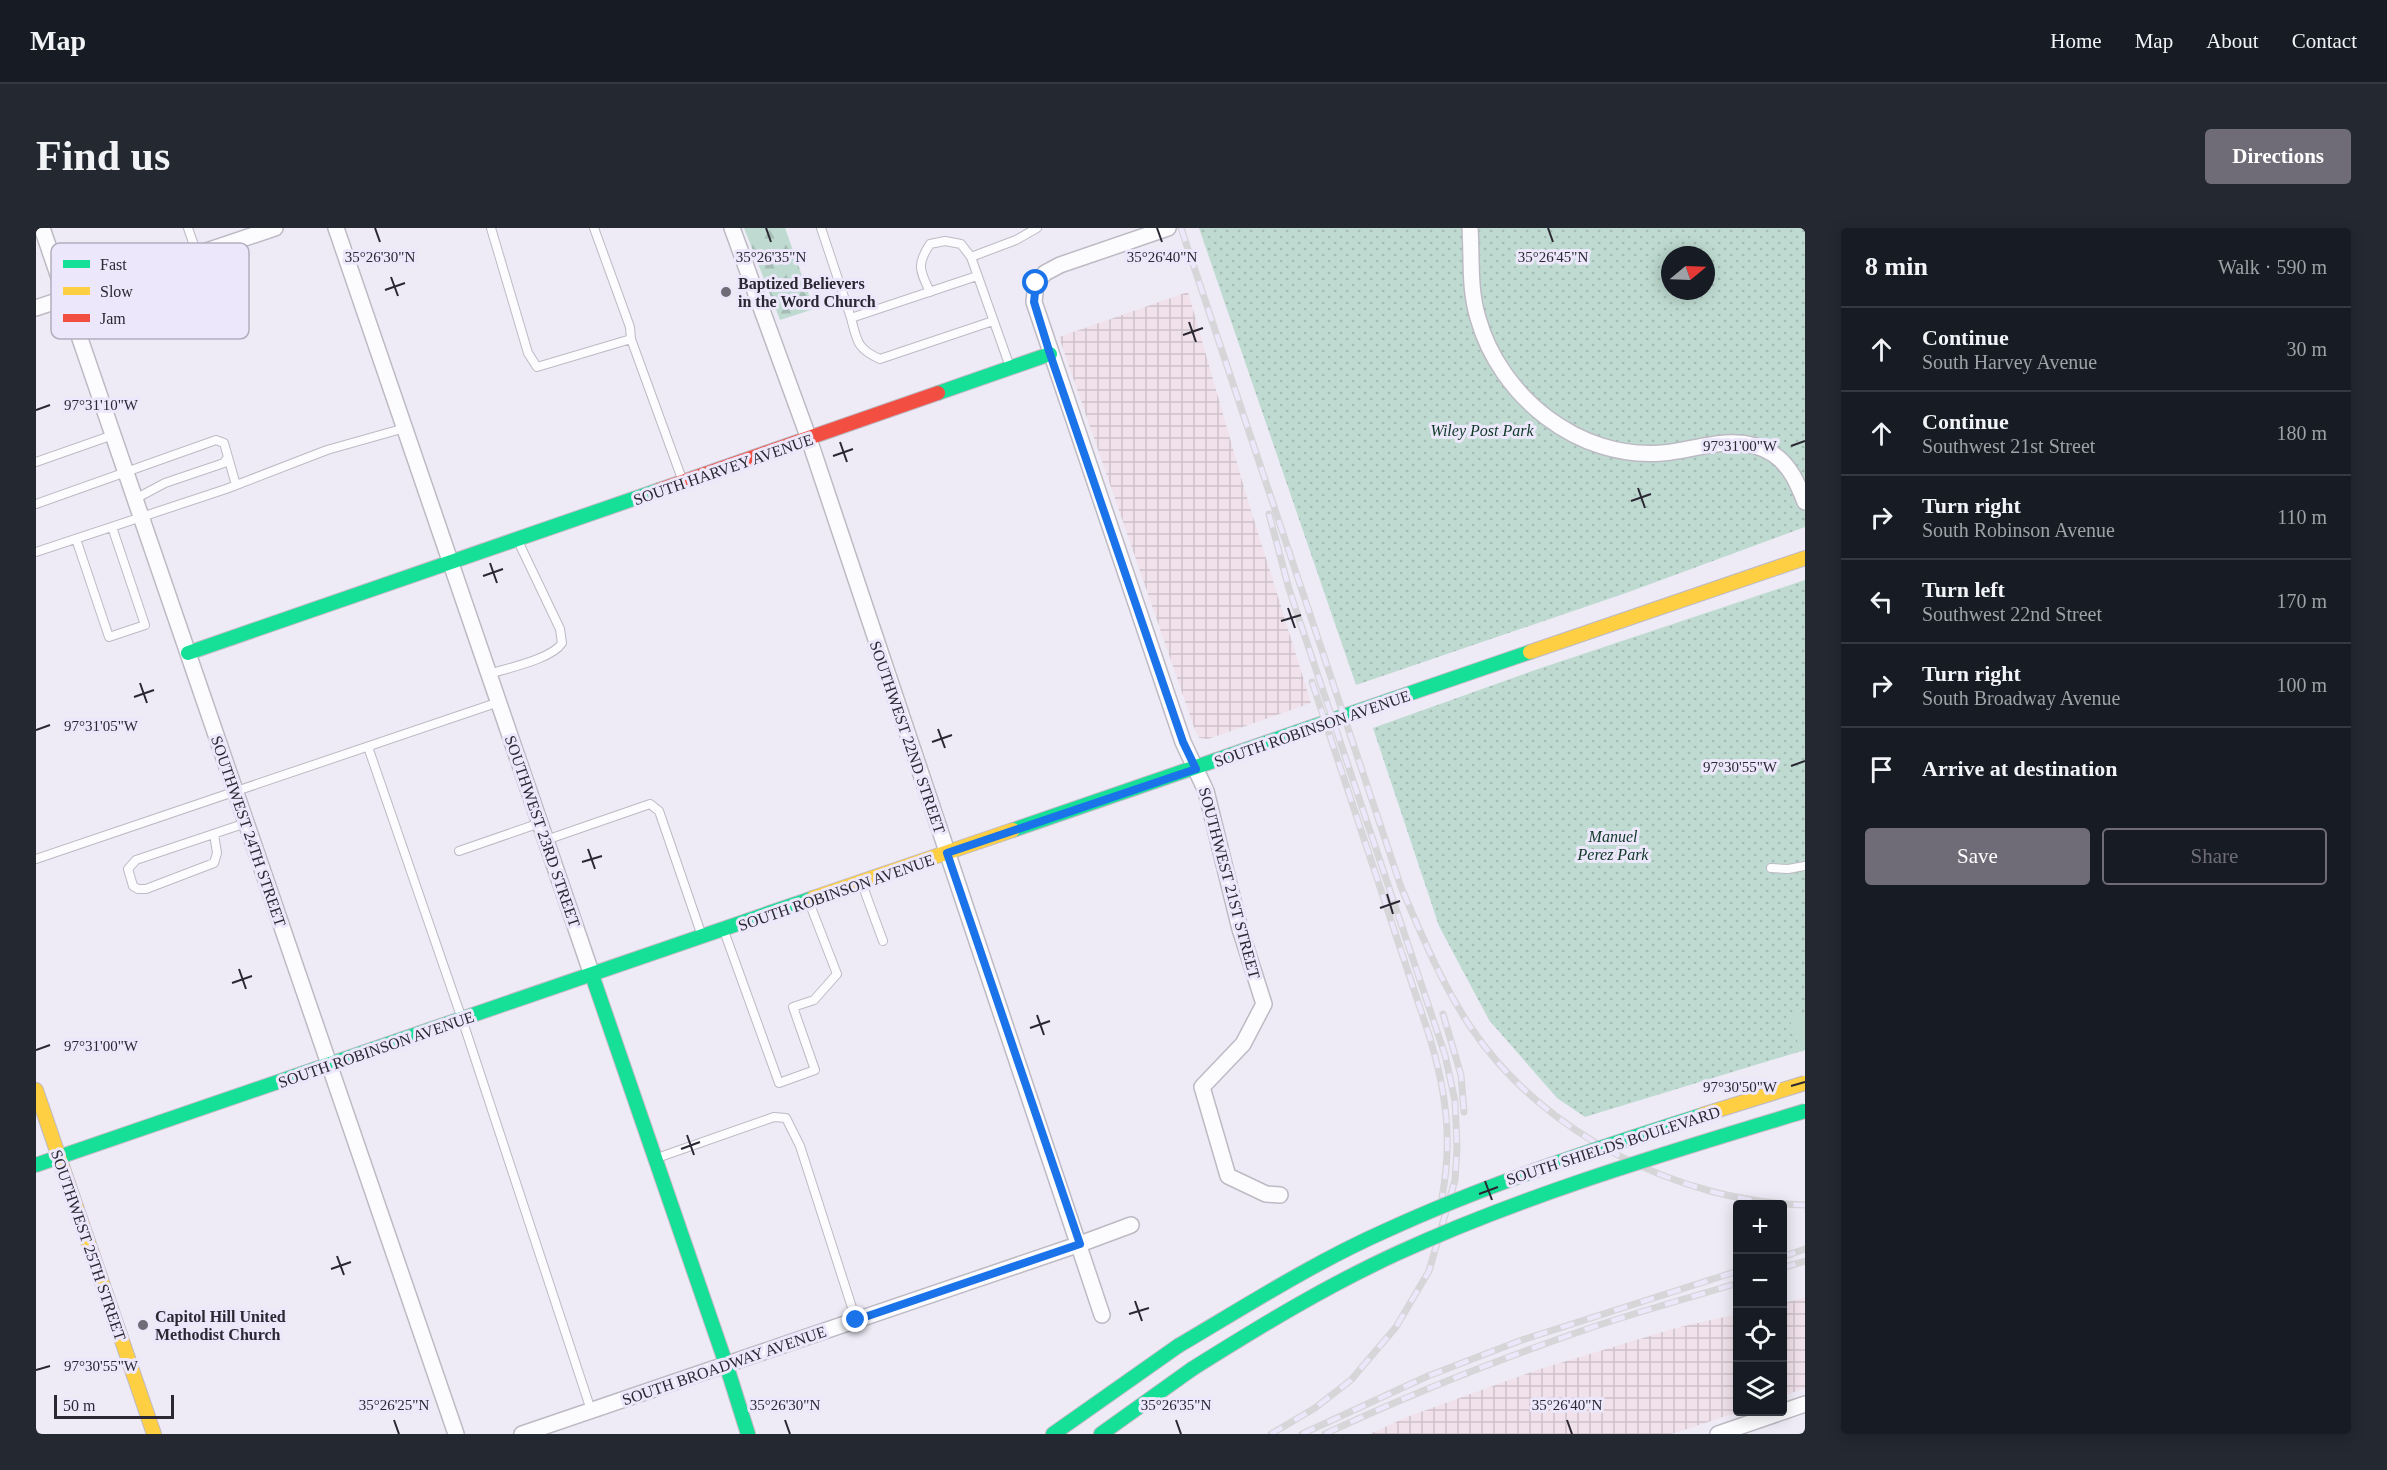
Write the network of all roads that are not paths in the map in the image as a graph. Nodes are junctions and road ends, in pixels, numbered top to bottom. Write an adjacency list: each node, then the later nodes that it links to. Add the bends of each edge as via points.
1 (42, 228): 14 (street, SOUTHWEST 24TH STREET)
2 (188, 228): 12 (lane)
3 (275, 228): 13 (street)
4 (336, 228): 26 (street, SOUTHWEST 23RD STREET)
5 (491, 228): 23 (lane, via 528,353 537,367)
6 (594, 228): 23 (lane)
7 (732, 228): 28 (street, SOUTHWEST 22ND STREET)
8 (821, 228): 20 (lane)
9 (1037, 228): 15 (lane)
10 (1168, 228): 24 (street, via 1060,265 1040,277 1034,288 1034,302)
11 (1470, 228): 35 (street, via 1473,296 1486,341 1508,379 1538,411 1572,434 1623,451 1685,451 1727,441 1747,444 1773,454 1794,475)
12 (193, 243)
13 (230, 243)
14 (51, 254)
15 (971, 257): 16 (lane); 17 (lane, via 962,244 930,244 922,255 920,270)
16 (977, 276): 17 (lane); 21 (lane)
17 (930, 292): 20 (lane)
18 (51, 302): 19 (street)
19 (36, 308)
20 (851, 318): 21 (lane, via 857,342 865,352 880,359)
21 (993, 321): 25 (lane)
22 (80, 339): 27 (street, SOUTHWEST 24TH STREET)
23 (631, 339): 32 (lane)
24 (1050, 354): 25 (main road, SOUTH HARVEY AVENUE); 48 (street, SOUTHWEST 21ST STREET, via 1183,742)
25 (1010, 368): 28 (main road, SOUTH HARVEY AVENUE)
26 (405, 428): 33 (lane, via 327,450); 43 (street, SOUTHWEST 23RD STREET)
27 (113, 435): 30 (lane); 31 (street, SOUTHWEST 24TH STREET)
28 (808, 439): 32 (main road, SOUTH HARVEY AVENUE); 55 (street, SOUTHWEST 22ND STREET)
29 (228, 457): 31 (lane, via 224,443 216,440); 33 (lane); 34 (lane, via 224,463 165,483)
30 (36, 462)
31 (126, 472): 34 (street, SOUTHWEST 24TH STREET); 36 (lane)
32 (683, 482): 40 (main road, SOUTH HARVEY AVENUE)
33 (236, 485): 37 (lane)
34 (135, 499): 37 (street, SOUTHWEST 24TH STREET)
35 (1805, 502)
36 (36, 504)
37 (141, 518): 38 (lane); 44 (street, SOUTHWEST 24TH STREET)
38 (112, 527): 39 (lane); 39 (lane, via 145,625 110,637)
39 (76, 539): 41 (lane)
40 (518, 539): 43 (main road, SOUTH HARVEY AVENUE); 45 (lane, via 560,629 562,643 547,655)
41 (36, 552)
42 (1805, 558): 48 (main road, SOUTH ROBINSON AVENUE)
43 (451, 562): 44 (main road, SOUTH HARVEY AVENUE); 45 (street, SOUTHWEST 23RD STREET)
44 (188, 653): 49 (street, SOUTHWEST 24TH STREET)
45 (489, 674): 46 (street, SOUTHWEST 23RD STREET)
46 (499, 702): 47 (lane); 51 (street, SOUTHWEST 23RD STREET)
47 (368, 747): 49 (lane); 65 (lane)
48 (1196, 769): 55 (main road, SOUTH ROBINSON AVENUE); 73 (street, SOUTHWEST 21ST STREET, via 1206,791 1240,929 1264,1004 1243,1044 1202,1087 1228,1176 1266,1194)
49 (236, 793): 50 (street, SOUTHWEST 24TH STREET); 56 (lane)
50 (246, 823): 52 (lane); 66 (street, SOUTHWEST 24TH STREET)
51 (540, 823): 53 (street, SOUTHWEST 23RD STREET); 54 (lane)
52 (214, 834): 52 (lane, via 136,860 128,869 133,886 146,889 213,863 217,853)
53 (546, 840): 62 (lane, via 650,804 659,811); 64 (street, SOUTHWEST 23RD STREET)
54 (459, 850)
55 (947, 853): 59 (main road, SOUTH ROBINSON AVENUE); 75 (street, SOUTHWEST 22ND STREET)
56 (36, 859)
57 (1805, 866): 58 (lane)
58 (1771, 868)
59 (861, 883): 60 (main road, SOUTH ROBINSON AVENUE); 63 (lane)
60 (809, 901): 61 (main road, SOUTH ROBINSON AVENUE); 61 (lane, via 837,974 814,1000 793,1007 815,1070 779,1083)
61 (724, 930): 62 (main road, SOUTH ROBINSON AVENUE)
62 (702, 937): 64 (main road, SOUTH ROBINSON AVENUE)
63 (883, 941)
64 (592, 975): 65 (main road, SOUTH ROBINSON AVENUE); 71 (main road, SOUTHWEST 23RD STREET)
65 (462, 1019): 66 (main road, SOUTH ROBINSON AVENUE); 80 (lane)
66 (329, 1065): 70 (main road, SOUTH ROBINSON AVENUE); 82 (street, SOUTHWEST 24TH STREET)
67 (1805, 1083): 85 (main road, SOUTH SHIELDS BOULEVARD, bridge, via 1569,1158 1384,1232 1271,1290 1178,1346)
68 (36, 1090): 70 (main road, SOUTHWEST 25TH STREET)
69 (1805, 1111): 86 (main road, SOUTH SHIELDS BOULEVARD, bridge, via 1512,1205 1393,1256 1285,1311 1192,1369)
70 (59, 1157): 72 (main road, SOUTH ROBINSON AVENUE); 81 (main road, SOUTHWEST 25TH STREET)
71 (656, 1158): 77 (lane, via 774,1117 786,1119 800,1146); 78 (main road, SOUTHWEST 23RD STREET)
72 (36, 1165)
73 (1280, 1195)
74 (1131, 1225): 75 (street, SOUTH BROADWAY AVENUE)
75 (1080, 1244): 76 (street, SOUTHWEST 22ND STREET); 77 (street, SOUTH BROADWAY AVENUE)
76 (1102, 1316)
77 (856, 1320): 78 (street, SOUTH BROADWAY AVENUE)
78 (726, 1364): 80 (street, SOUTH BROADWAY AVENUE); 84 (main road, SOUTHWEST 23RD STREET)
79 (1805, 1404): 87 (street)
80 (591, 1410): 83 (street, SOUTH BROADWAY AVENUE)
81 (154, 1434)
82 (456, 1434)
83 (522, 1434)
84 (748, 1434)
85 (1053, 1434)
86 (1101, 1434)
87 (1718, 1434)

